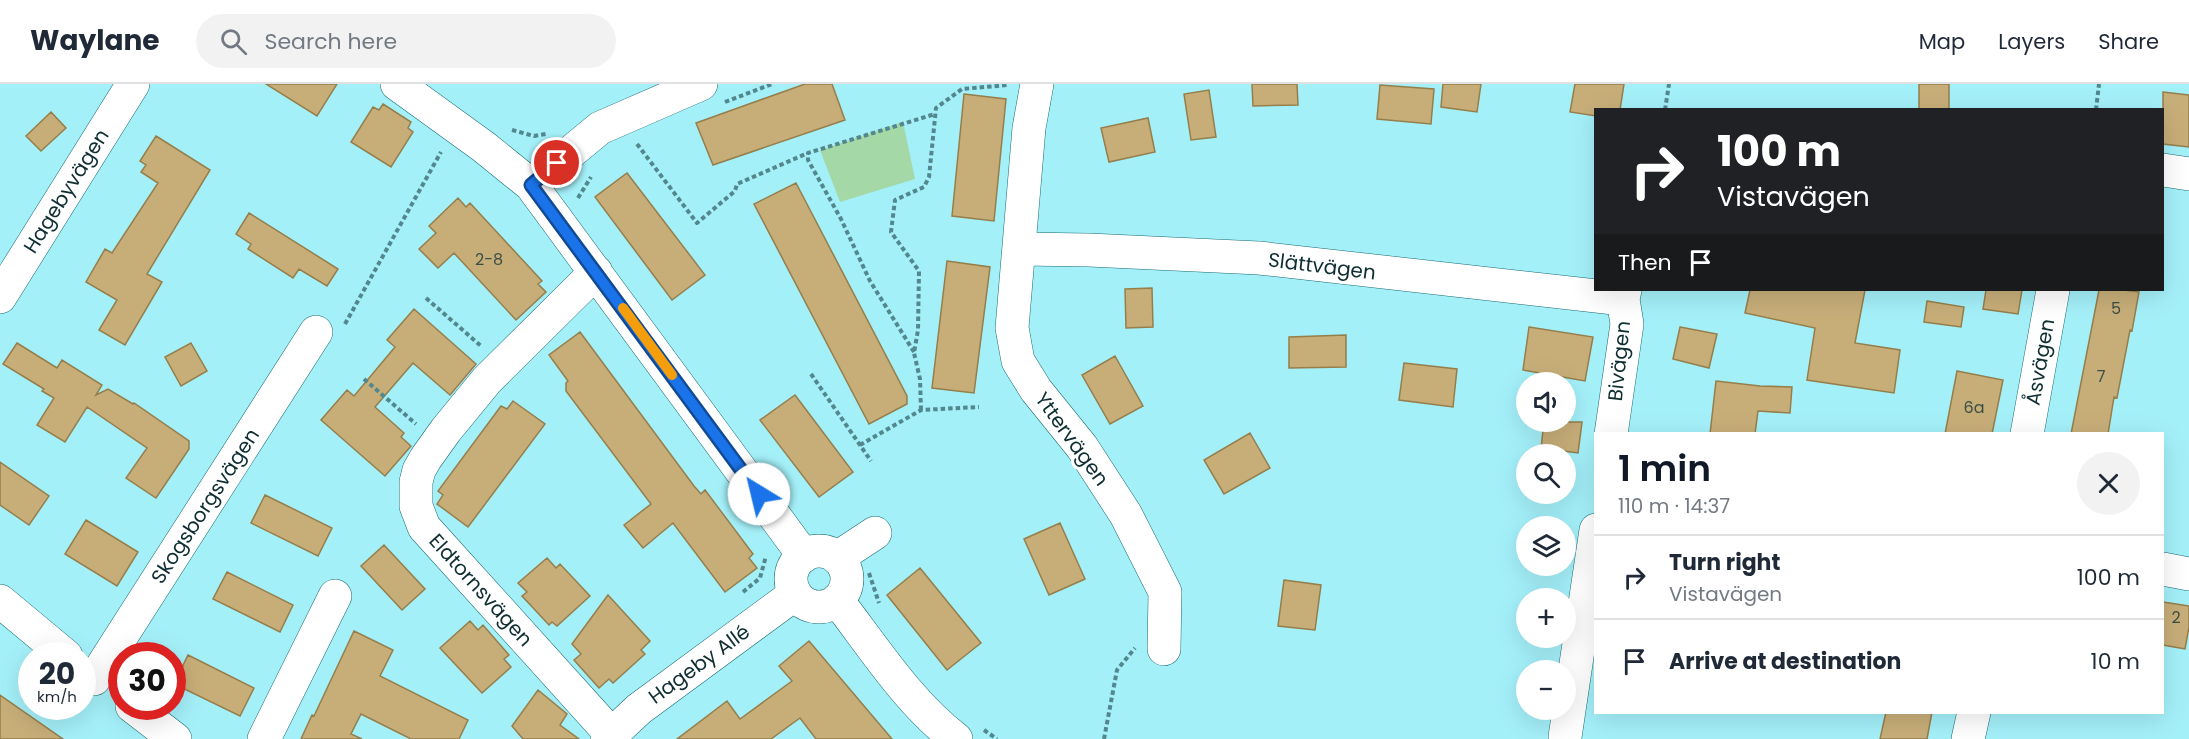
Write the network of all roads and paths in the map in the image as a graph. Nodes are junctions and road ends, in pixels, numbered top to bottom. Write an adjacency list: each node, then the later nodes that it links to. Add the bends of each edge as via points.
1 (133, 84): 22 (street, Hagebyvägen)
2 (397, 84): 19 (street)
3 (701, 84): 11 (street)
4 (1037, 84): 20 (street, Yttervägen, via 1029,128)
5 (1669, 84): 8 (path)
6 (2099, 84): 9 (path)
7 (1016, 85): 10 (path, via 962,89 936,108)
8 (1665, 108)
9 (2096, 108)
10 (935, 114): 15 (path); 27 (path, via 929,177 924,187 895,200 891,232 918,271)
11 (649, 127): 14 (street, via 600,128); 15 (path, via 697,223 735,191 737,184)
12 (507, 129): 14 (path, via 534,136 555,132)
13 (446, 144): 26 (path)
14 (570, 152): 18 (path); 19 (street)
15 (808, 153): 27 (path, via 808,160 870,281)
16 (2164, 170): 17 (street)
17 (2189, 174)
18 (589, 179)
19 (531, 185): 21 (street)
20 (1020, 249): 24 (street, Slättvägen, via 1259,258); 49 (street, Yttervägen, via 1012,328 1018,361 1082,447 1131,524 1165,592)
21 (596, 272): 28 (street, Eldtornsvägen); 40 (street)
22 (3, 286)
23 (2053, 291): 34 (street, Åsvägen)
24 (1624, 294): 33 (street, Bivägen, via 1627,324)
25 (426, 298): 28 (path)
26 (331, 328): 50 (street, Skogsborgsvägen)
27 (914, 353): 32 (path)
28 (501, 364): 35 (street, Eldtornsvägen)
29 (811, 374): 36 (path)
30 (364, 379): 35 (path)
31 (979, 407): 32 (path)
32 (921, 410): 36 (path)
33 (1611, 432)
34 (2027, 432)
35 (437, 442): 53 (street, Eldtornsvägen, via 418,470 416,482 416,506 424,527)
36 (860, 445): 37 (path)
37 (871, 461)
38 (875, 533): 41 (street)
39 (1594, 543): 54 (street)
40 (804, 556): 41 (street, via 820,551); 44 (street, via 793,568)
41 (837, 558): 46 (street, via 847,579)
42 (2164, 569): 43 (street)
43 (2189, 574)
44 (795, 594): 46 (street, via 803,603 819,608); 53 (street, Hageby Allé, via 639,709)
45 (334, 596): 56 (street)
46 (837, 600): 57 (street, via 914,699)
47 (0, 601): 48 (street)
48 (49, 642)
49 (1164, 649): 58 (path, via 1147,636 1117,670)
50 (96, 663)
51 (1974, 714): 59 (street)
52 (150, 720): 55 (street)
53 (609, 737)
54 (1565, 737)
55 (175, 739)
56 (264, 739)
57 (956, 739)
58 (1104, 739)
59 (1968, 739)

